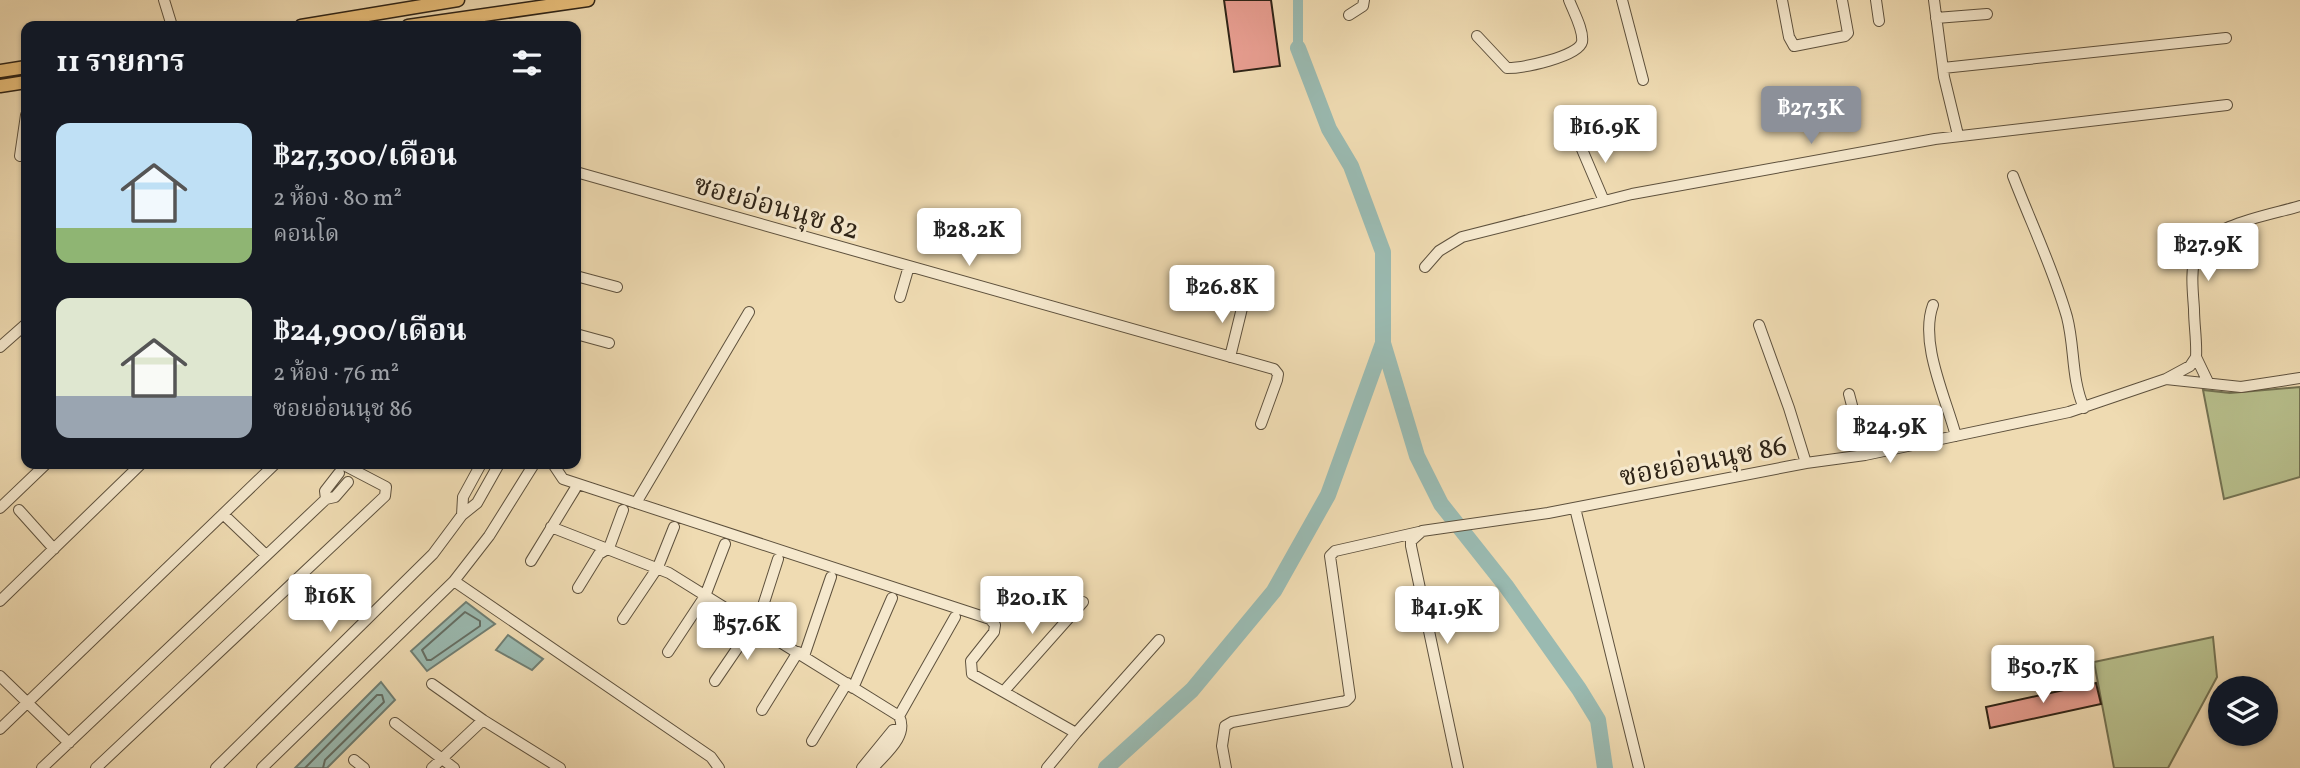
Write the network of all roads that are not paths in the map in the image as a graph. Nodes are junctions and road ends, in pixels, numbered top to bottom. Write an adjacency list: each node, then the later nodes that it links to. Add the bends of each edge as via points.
1 (164, 0): 14 (street)
2 (588, 0): 16 (main road)
3 (1364, 0): 12 (street, via 1363,6)
4 (1569, 0): 18 (street, via 1582,37 1575,52 1507,68)
5 (1622, 0): 23 (street)
6 (1782, 0): 7 (street, via 1788,37 1794,46 1845,36)
7 (1842, 0)
8 (1876, 0): 17 (street)
9 (1934, 0): 13 (street)
10 (451, 1): 15 (main road)
11 (1987, 14): 13 (street)
12 (1349, 15)
13 (1937, 19): 21 (street)
14 (170, 21)
15 (331, 21)
16 (443, 21)
17 (1879, 21)
18 (1476, 36)
19 (2226, 38): 21 (street)
20 (21, 68): 22 (main road)
21 (1943, 68): 27 (street)
22 (0, 71)
23 (1643, 80)
24 (21, 83): 25 (main road)
25 (0, 86)
26 (2227, 105): 27 (street)
27 (1958, 135): 33 (street)
28 (1578, 140): 33 (street)
29 (21, 149): 30 (street)
30 (20, 156)
31 (581, 173): 35 (street, ซอยอ่อนนุช 82)
32 (2013, 176): 54 (street, via 2050,263 2068,321 2076,389)
33 (1604, 201): 36 (street, via 1462,237 1439,251)
34 (2300, 206): 49 (street, via 2229,227 2210,236 2199,248 2193,284)
35 (909, 267): 39 (street); 48 (street, ซอยอ่อนนุช 82)
36 (1425, 267)
37 (581, 277): 38 (street)
38 (617, 287)
39 (900, 297)
40 (1244, 300): 48 (street)
41 (1933, 305): 56 (street, via 1927,329)
42 (749, 312): 71 (street)
43 (1759, 325): 58 (street)
44 (21, 328): 47 (street)
45 (581, 336): 46 (street)
46 (609, 344)
47 (0, 346)
48 (1230, 357): 55 (street, ซอยอ่อนนุช 82, via 1278,374)
49 (2196, 357): 51 (street, ซอยอ่อนนุช 86, via 2190,366); 52 (street)
50 (2300, 378): 52 (street, ซอยอ่อนนุช 86, via 2241,387)
51 (2166, 379): 52 (street, ซอยอ่อนนุช 86); 54 (street, ซอยอ่อนนุช 86)
52 (2208, 382)
53 (1849, 394): 57 (street)
54 (2084, 408): 56 (street, ซอยอ่อนนุช 86)
55 (1261, 424)
56 (1956, 436): 57 (street, ซอยอ่อนนุช 86)
57 (1865, 455): 58 (street, ซอยอ่อนนุช 86)
58 (1806, 463): 73 (street, ซอยอ่อนนุช 86)
59 (41, 469): 72 (street)
60 (136, 469): 83 (street)
61 (270, 469): 76 (street)
62 (341, 469): 70 (street, via 325,491)
63 (343, 469): 68 (street)
64 (478, 469): 77 (street, via 463,497)
65 (496, 469): 77 (street, via 477,503)
66 (531, 469): 89 (street)
67 (556, 469): 71 (street, via 563,479)
68 (352, 478): 70 (street, via 335,497); 119 (street, via 386,487 385,496)
69 (575, 489): 78 (street)
70 (326, 499): 84 (street)
71 (636, 503): 105 (street, via 990,619 994,632 970,667 972,674)
72 (0, 508)
73 (1575, 508): 80 (street, ซอยอ่อนนุช 86); 132 (street)
74 (19, 510): 83 (street)
75 (623, 510): 82 (street)
76 (223, 514): 84 (street); 106 (street)
77 (462, 515): 120 (street, via 433,554)
78 (551, 527): 82 (street); 86 (street)
79 (674, 527): 87 (street)
80 (1422, 531): 130 (street, ซอยอ่อนนุช 86, via 1335,551 1330,556 1350,696 1346,701 1225,726); 131 (street, via 1411,546)
81 (725, 544): 91 (street)
82 (609, 548): 87 (street); 90 (street, via 599,554)
83 (54, 549): 93 (street)
84 (266, 555): 115 (street)
85 (778, 559): 97 (street, via 760,615)
86 (531, 561)
87 (658, 567): 91 (street); 96 (street)
88 (831, 578): 100 (street)
89 (454, 581): 121 (street); 126 (street, via 711,757)
90 (578, 588)
91 (705, 596): 97 (street); 99 (street)
92 (892, 598): 104 (street)
93 (0, 601)
94 (1083, 602): 105 (street)
95 (955, 617): 108 (street)
96 (623, 619)
97 (752, 625): 100 (street); 102 (street)
98 (1159, 640): 113 (street)
99 (668, 652)
100 (801, 654): 104 (street); 107 (street)
101 (0, 676): 106 (street)
102 (715, 681)
103 (432, 684): 109 (street)
104 (850, 686): 108 (street); 114 (street)
105 (1004, 691): 113 (street)
106 (27, 703): 112 (street); 115 (street)
107 (762, 710)
108 (899, 716): 111 (street)
109 (482, 720): 117 (street); 125 (street)
110 (396, 723): 117 (street)
111 (901, 727): 127 (street, via 893,730); 128 (street, via 901,735)
112 (0, 729)
113 (1076, 733): 129 (street)
114 (812, 741)
115 (69, 743): 118 (street)
116 (354, 760): 122 (street)
117 (441, 760): 123 (street); 124 (street)
118 (42, 768)
119 (96, 768)
120 (216, 768)
121 (262, 768)
122 (364, 768)
123 (432, 768)
124 (454, 768)
125 (560, 768)
126 (719, 768)
127 (863, 768)
128 (873, 768)
129 (1047, 768)
130 (1226, 768)
131 (1458, 768)
132 (1639, 768)

